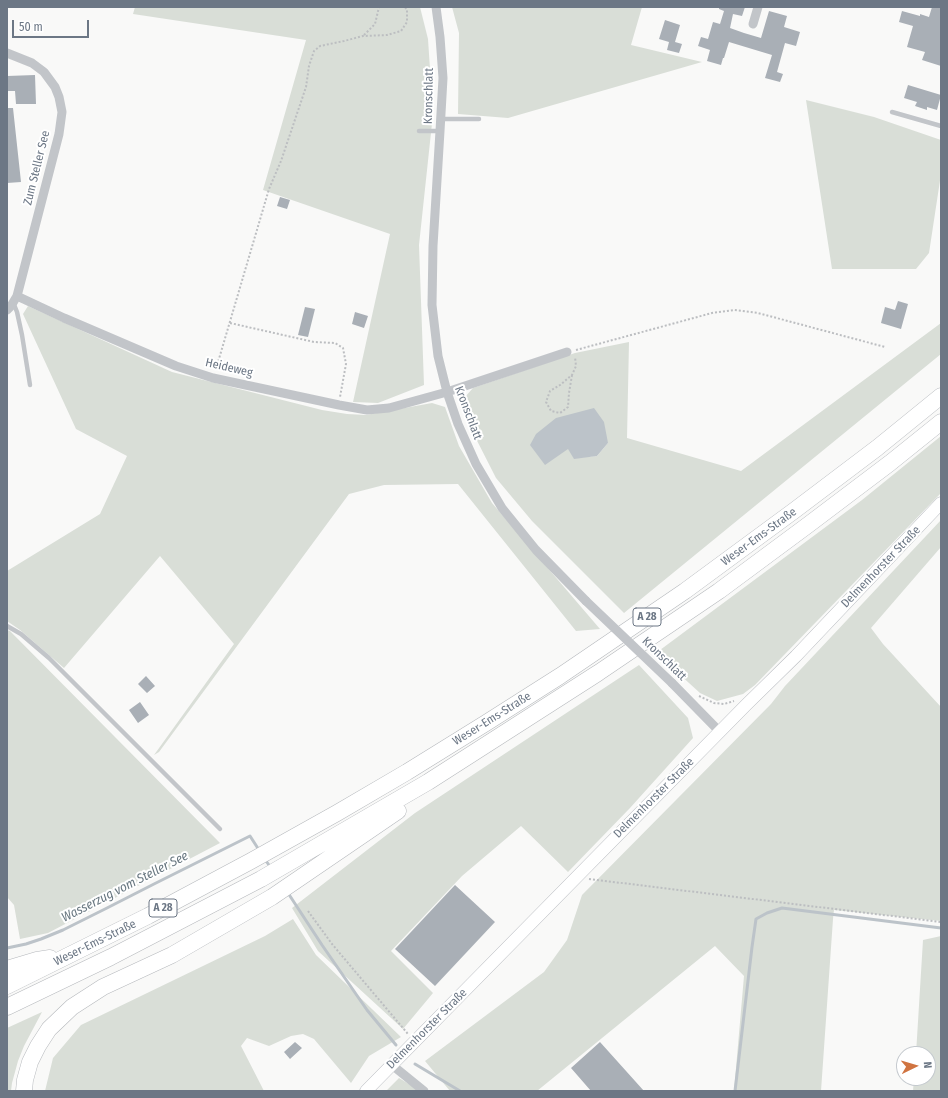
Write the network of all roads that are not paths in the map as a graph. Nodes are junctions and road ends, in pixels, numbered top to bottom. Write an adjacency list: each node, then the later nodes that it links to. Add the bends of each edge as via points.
1 (436, 7): 6 (street, Kronschlatt, via 442,72)
2 (758, 7): 3 (street)
3 (753, 24)
4 (7, 53): 11 (street, Zum Steller See, via 32,63 44,72 55,87 62,112 59,134)
5 (892, 112): 8 (lane)
6 (441, 119): 7 (lane); 10 (street, Kronschlatt)
7 (480, 119)
8 (941, 126)
9 (419, 131): 10 (lane)
10 (440, 131): 15 (street, Kronschlatt, via 432,305 438,356)
11 (15, 299): 12 (street, Zum Steller See); 14 (lane); 15 (street, Heideweg, via 176,366 214,378 367,410 389,408)
12 (7, 310)
13 (567, 352): 15 (street, Heideweg)
14 (30, 385)
15 (447, 392): 20 (street, Kronschlatt, bridge, via 476,464 502,508 536,550)
16 (941, 396): 23 (highway, Weser-Ems-Straße / A 28, via 877,448 685,591 486,723 330,817)
17 (941, 422): 21 (highway, Weser-Ems-Straße / A 28, via 719,591 598,673)
18 (941, 503): 20 (street, Delmenhorster Straße)
19 (7, 626): 22 (lane, via 21,634 49,658)
20 (720, 732): 27 (street, Delmenhorster Straße)
21 (428, 782): 26 (highway, Weser-Ems-Straße / A 28, via 261,879 111,957); 28 (highway, via 421,795 272,897 172,955 103,987 72,1007 49,1029 38,1046 30,1062)
22 (220, 829)
23 (74, 954): 24 (highway, via 37,960); 25 (highway, Weser-Ems-Straße / A 28)
24 (7, 969)
25 (7, 986)
26 (7, 1007)
27 (392, 1065): 29 (street, Delmenhorster Straße); 30 (street)
28 (24, 1091)
29 (366, 1091)
30 (424, 1091)

